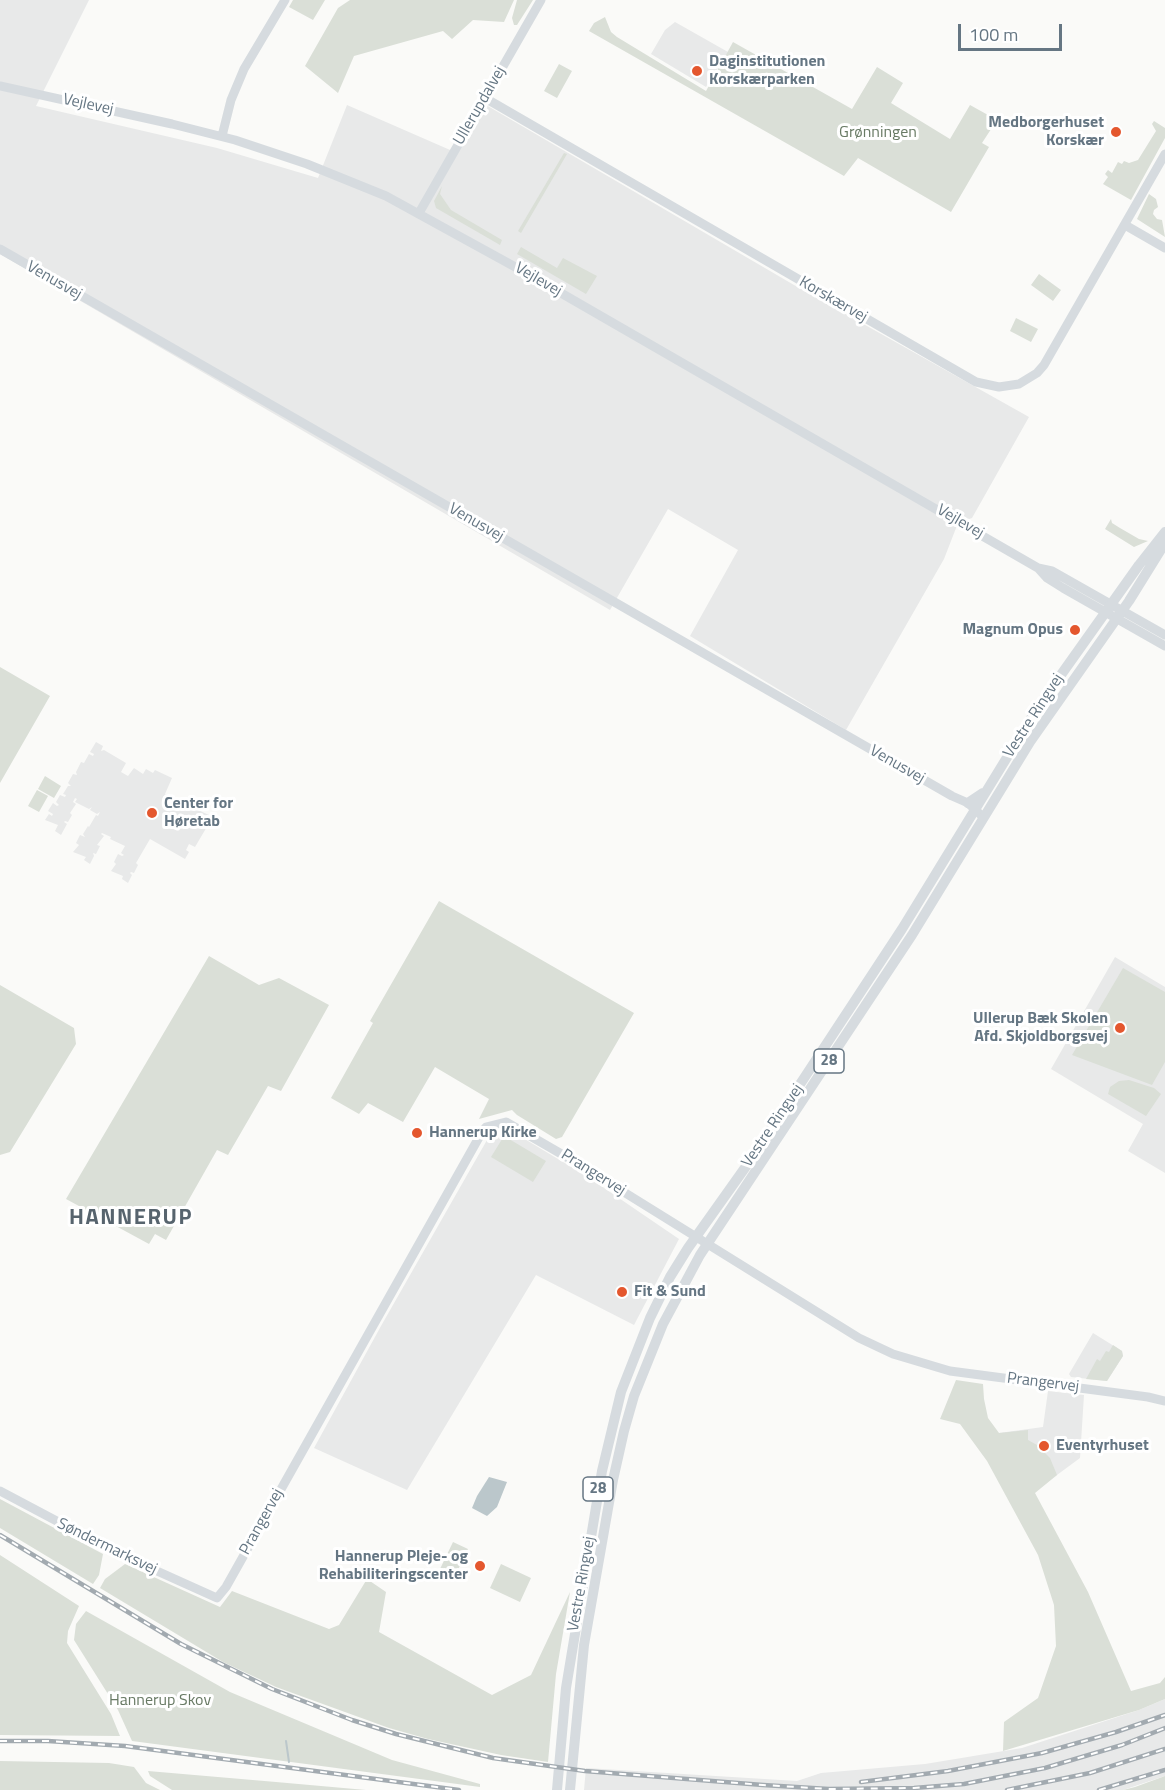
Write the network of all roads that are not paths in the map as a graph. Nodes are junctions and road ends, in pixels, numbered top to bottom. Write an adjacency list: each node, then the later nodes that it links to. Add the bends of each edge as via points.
1 (285, 0): 5 (street, via 244,69)
2 (541, 0): 4 (street, Ullerupdalvej)
3 (0, 86): 5 (street, Vejlevej)
4 (485, 98): 7 (street, Ullerupdalvej); 8 (street, Korskærvej, via 988,386 1019,384 1044,365)
5 (222, 136): 7 (street, Vejlevej, via 307,164)
6 (1165, 154): 8 (street)
7 (419, 213): 12 (street, Vejlevej)
8 (1125, 225): 9 (street)
9 (1165, 248)
10 (0, 249): 16 (street, Venusvej)
11 (1163, 538): 13 (main road, Vestre Ringvej / 28)
12 (1038, 568): 13 (street, Vejlevej, via 1052,571); 13 (street, Vejlevej, via 1047,578)
13 (1114, 612): 14 (street); 15 (street, Vejlevej); 16 (main road, Vestre Ringvej / 28, via 1036,710); 16 (main road, Vestre Ringvej / 28, via 1030,742)
14 (1165, 637)
15 (1165, 646)
16 (973, 809): 17 (main road, Vestre Ringvej / 28, via 966,814 955,841 902,929 776,1123); 18 (main road, Vestre Ringvej / 28, via 912,935)
17 (695, 1237): 18 (street, Prangervej); 21 (street, Prangervej, via 511,1124 486,1127); 22 (main road, Vestre Ringvej / 28, via 650,1318 611,1428 573,1637)
18 (707, 1244): 19 (street, Prangervej, via 859,1338 904,1359 969,1374); 23 (main road, Vestre Ringvej / 28, via 663,1324 624,1431 584,1645)
19 (1165, 1401)
20 (0, 1491): 21 (street, Søndermarksvej, via 117,1553)
21 (217, 1598)
22 (556, 1790)
23 (570, 1790)

